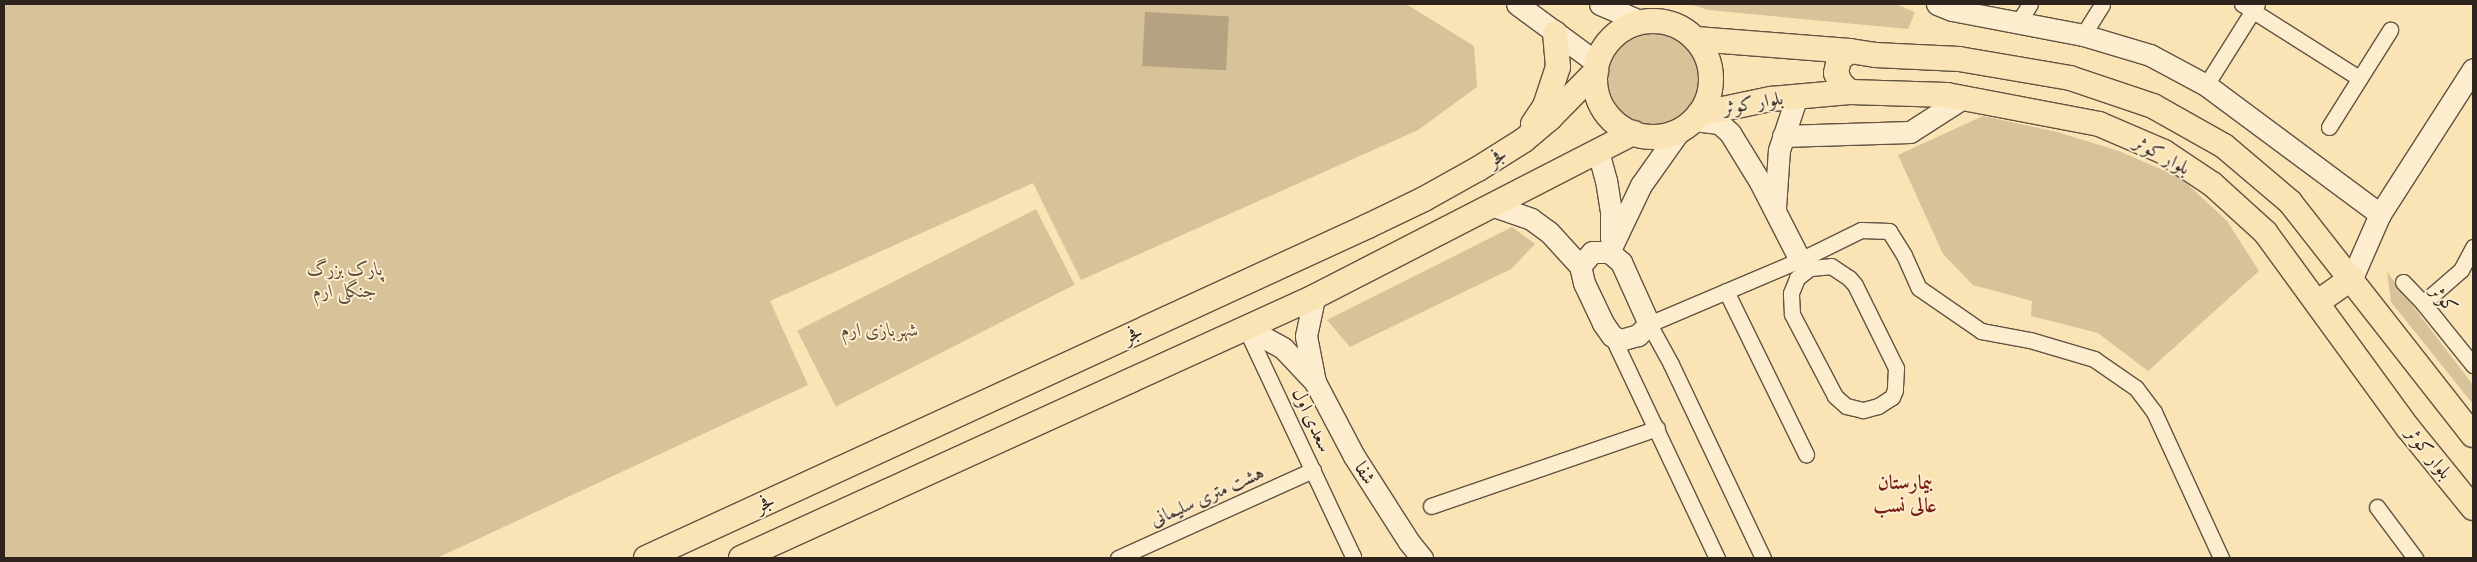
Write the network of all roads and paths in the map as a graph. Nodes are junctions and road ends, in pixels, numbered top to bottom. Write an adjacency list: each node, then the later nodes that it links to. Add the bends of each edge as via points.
1 (1517, 4): 9 (street)
2 (1600, 4): 7 (street)
3 (1937, 4): 6 (street, via 1952,10)
4 (2102, 4): 10 (street)
5 (2251, 6): 15 (street); 16 (street)
6 (2025, 13): 10 (street)
7 (1642, 22): 11 (main road, via 1662,21); 13 (main road, via 1613,36 1603,49)
8 (2390, 30): 15 (street)
9 (1555, 33): 13 (street); 24 (main road, via 1558,67 1545,106)
10 (2083, 35): 16 (street, via 2150,55)
11 (1696, 39): 12 (main road, بلوار کوثر); 20 (main road, via 1705,52 1711,84 1707,99)
12 (1850, 51): 17 (main road, via 1839,59 1836,73); 33 (main road, بلوار کوثر, via 1959,59 2070,78 2153,106 2224,146 2290,202)
13 (1596, 67): 22 (main road, via 1596,90 1603,108 1616,123); 24 (main road, فجر, via 1550,118)
14 (2473, 69): 28 (street)
15 (2359, 78): 21 (street)
16 (2206, 84): 28 (street)
17 (1850, 92): 18 (main road, بلوار کوثر); 19 (main road, بلوار کوثر)
18 (1797, 96): 20 (main road, بلوار کوثر); 23 (street)
19 (1963, 98): 23 (street, via 1910,132); 37 (main road, بلوار کوثر, via 2099,124 2164,152 2212,184 2265,232)
20 (1691, 121): 22 (main road, via 1657,136); 27 (street, via 1719,123 1730,133); 30 (street, via 1641,185)
21 (2329, 127)
22 (1633, 133): 25 (main road)
23 (1783, 136): 27 (street, via 1776,179)
24 (1524, 140): 51 (main road, فجر, via 1478,169 1368,226)
25 (1598, 151): 26 (main road); 30 (street, via 1611,210)
26 (1494, 206): 31 (street, via 1531,220 1549,232); 36 (main road)
27 (1775, 214): 32 (street)
28 (2380, 214): 33 (street)
29 (2473, 247): 38 (street, via 2461,270)
30 (1609, 252): 31 (street, via 1592,252); 39 (street, via 1621,262)
31 (1580, 266): 41 (street, via 1584,284)
32 (1799, 269): 32 (street, via 1831,266 1855,285 1896,368 1892,397 1863,410 1846,406 1835,396 1792,314 1791,293); 35 (street); 58 (street, via 1861,230 1889,231 1919,288 1981,331 2030,340 2094,360 2136,388 2154,412)
33 (2352, 278): 37 (main road); 45 (main road, بلوار کوثر)
34 (2403, 282): 38 (street, کوثر)
35 (1726, 291): 39 (street); 46 (street)
36 (1314, 297): 40 (main road); 43 (street, via 1306,336)
37 (2318, 302): 50 (main road, بلوار کوثر, via 2408,428)
38 (2422, 303): 42 (street, کوثر)
39 (1649, 324): 41 (street, via 1638,334 1620,340); 57 (street)
40 (1245, 327): 43 (street, via 1283,348); 47 (street, سعدی اول); 52 (main road)
41 (1612, 336): 44 (street)
42 (2471, 358)
43 (1315, 382): 55 (street, شفا, via 1354,456)
44 (1656, 428): 48 (street); 56 (street)
45 (2473, 435)
46 (1806, 454)
47 (1313, 470): 53 (street, هشت متری سلیمانی); 54 (street, سعدی اول)
48 (1431, 506)
49 (2378, 507): 59 (street)
50 (2473, 508)
51 (646, 558)
52 (741, 558)
53 (1118, 558)
54 (1352, 558)
55 (1422, 558)
56 (1717, 558)
57 (1763, 558)
58 (2221, 558)
59 (2414, 558)

